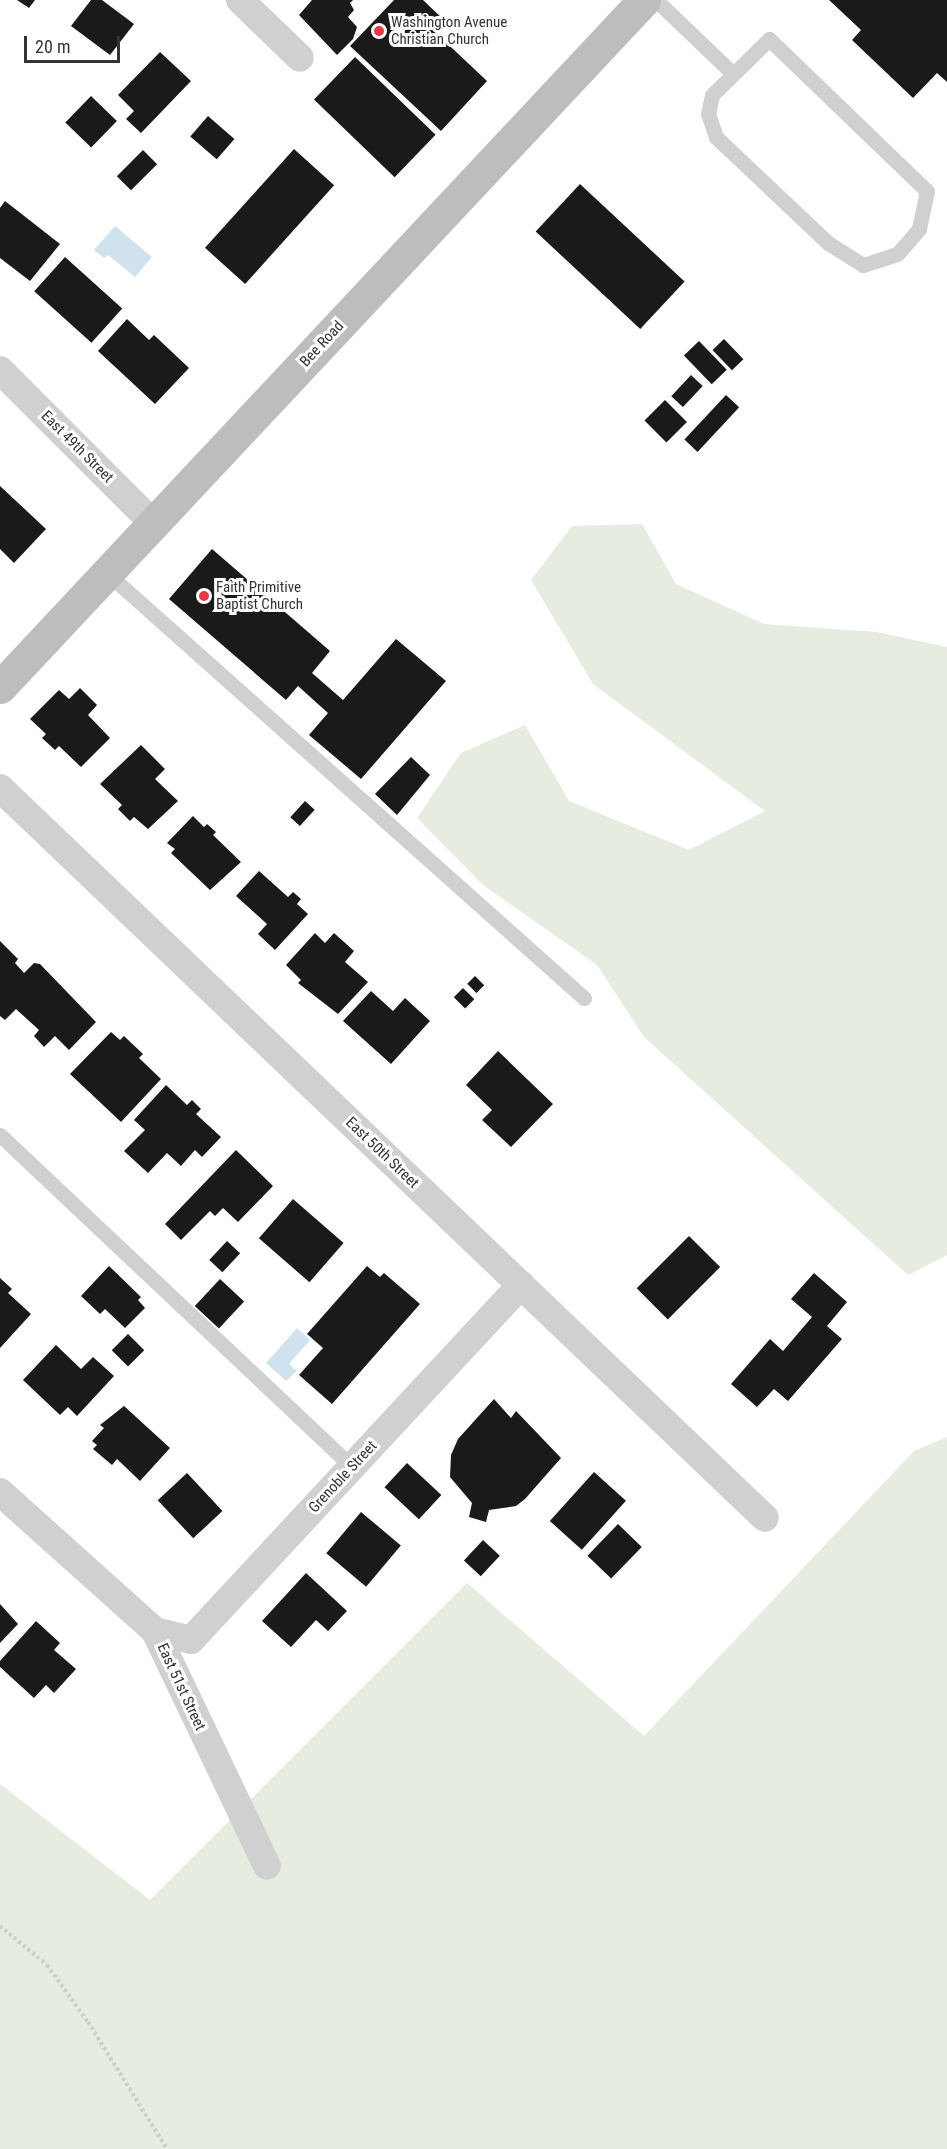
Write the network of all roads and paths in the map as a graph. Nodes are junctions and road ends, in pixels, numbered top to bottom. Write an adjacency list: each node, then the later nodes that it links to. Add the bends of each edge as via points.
1 (240, 0): 4 (street)
2 (644, 0): 7 (main road, Bee Road)
3 (656, 0): 5 (lane)
4 (300, 58)
5 (732, 73): 5 (lane, via 770,39 927,191 919,229 897,254 863,265 828,243 716,137 708,114 712,95)
6 (0, 370): 7 (street, East 49th Street)
7 (154, 524): 8 (main road, Bee Road)
8 (107, 573): 9 (main road, Bee Road); 11 (lane)
9 (0, 687)
10 (0, 788): 13 (street, East 50th Street)
11 (584, 998)
12 (0, 1135): 14 (lane)
13 (521, 1286): 14 (street, Grenoble Street); 16 (street, East 50th Street)
14 (352, 1467): 17 (street, Grenoble Street, via 191,1640)
15 (0, 1492): 17 (street, East 51st Street)
16 (765, 1518)
17 (154, 1631): 18 (street, East 51st Street)
18 (267, 1866)
19 (0, 1926): 20 (path, via 46,1965 88,2022)
20 (167, 2149)

